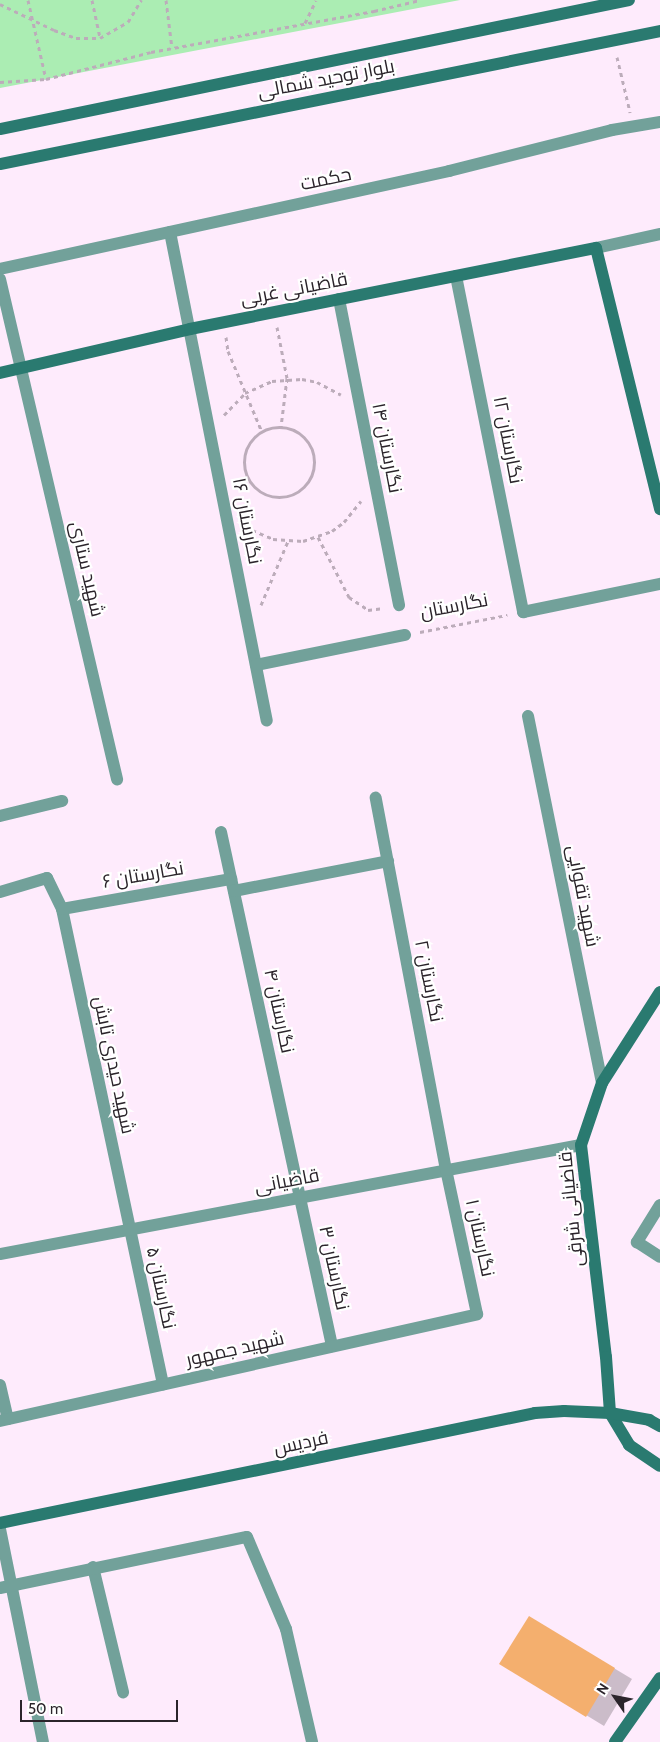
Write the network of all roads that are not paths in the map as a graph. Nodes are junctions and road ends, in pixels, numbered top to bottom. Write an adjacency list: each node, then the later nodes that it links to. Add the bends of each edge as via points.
1 (629, 0): 4 (street, بلوار توحید شمالی)
2 (660, 31): 5 (street, بلوار توحید شمالی)
3 (660, 122): 6 (street, حکمت)
4 (0, 129)
5 (0, 164)
6 (170, 232): 9 (street, حکمت); 13 (street, نگارستان ۱۶)
7 (660, 234): 8 (street)
8 (596, 248): 10 (street, قاضیانی غربی); 16 (street)
9 (0, 269)
10 (456, 276): 12 (street, قاضیانی غربی); 17 (street, نگارستان ۱۲, via 523,612)
11 (0, 279): 14 (street, شهید ستاری)
12 (339, 299): 13 (street, قاضیانی غربی); 18 (street, نگارستان ۱۴)
13 (190, 329): 14 (street, قاضیانی غربی); 20 (street, نگارستان ۱۶)
14 (20, 368): 15 (street, قاضیانی غربی); 23 (street, شهید ستاری)
15 (0, 373)
16 (660, 509)
17 (660, 584)
18 (399, 605)
19 (405, 635): 20 (street, نگارستان)
20 (256, 665): 22 (street, نگارستان ۱۶)
21 (528, 716): 33 (street, شهید تقوایی)
22 (267, 720)
23 (117, 779)
24 (376, 798): 28 (street, نگارستان ۲)
25 (62, 802): 26 (street)
26 (0, 816)
27 (221, 832): 29 (street, نگارستان ۴)
28 (388, 861): 29 (street, نگارستان ۶); 35 (street, نگارستان ۲)
29 (232, 885): 31 (street, نگارستان ۶); 36 (street, نگارستان ۴)
30 (0, 892): 31 (street, شهید حیدری تابش, via 47,878)
31 (62, 909): 38 (street, شهید حیدری تابش)
32 (660, 992): 33 (street, قاضیانی شرقی)
33 (602, 1083): 34 (street, قاضیانی شرقی)
34 (581, 1145): 35 (street, قاضیانی); 45 (street, قاضیانی شرقی)
35 (446, 1170): 36 (street, قاضیانی); 41 (street, نگارستان ۱)
36 (300, 1198): 38 (street, قاضیانی); 42 (street, نگارستان ۳)
37 (660, 1205): 40 (street, via 637,1242)
38 (129, 1230): 39 (street, قاضیانی); 44 (street, نگارستان ۵)
39 (0, 1254)
40 (660, 1257)
41 (478, 1314): 42 (street, شهید جمهور)
42 (332, 1346): 44 (street, شهید جمهور)
43 (0, 1384): 46 (street)
44 (162, 1384): 46 (street, شهید جمهور)
45 (610, 1413): 47 (street, فردیس, via 650,1420); 48 (street, via 629,1445); 49 (street, فردیس, via 564,1410 517,1416)
46 (4, 1420)
47 (660, 1426)
48 (660, 1466)
49 (0, 1523)
50 (0, 1529): 52 (street)
51 (93, 1567): 52 (street); 54 (street); 56 (street, via 247,1537 286,1629)
52 (6, 1587): 55 (street)
53 (660, 1678): 57 (street)
54 (123, 1692)
55 (43, 1742)
56 (312, 1742)
57 (615, 1742)

